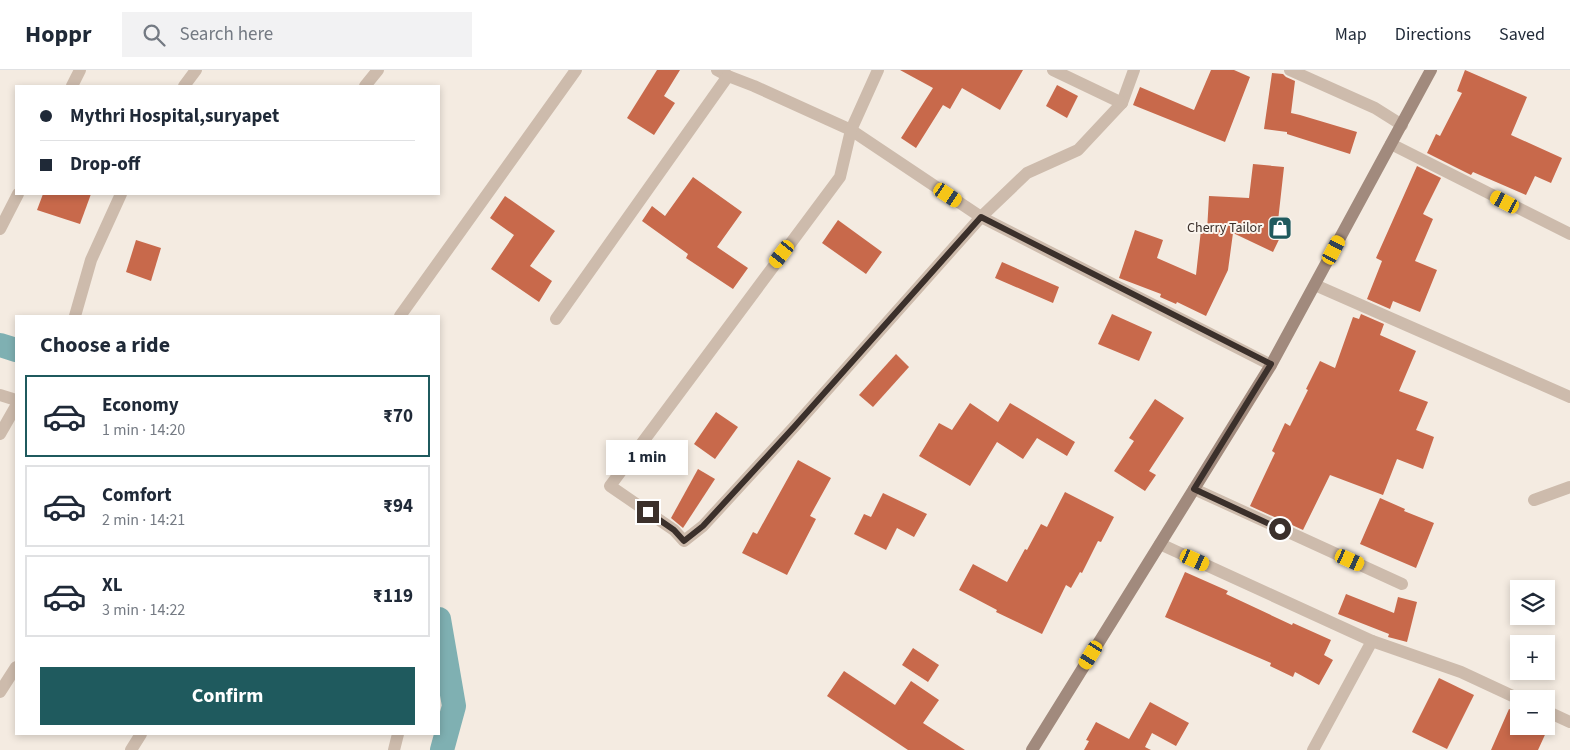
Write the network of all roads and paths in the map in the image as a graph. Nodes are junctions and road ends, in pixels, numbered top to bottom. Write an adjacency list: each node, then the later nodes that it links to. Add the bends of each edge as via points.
1 (80, 70): 11 (street)
2 (196, 70): 12 (street)
3 (378, 70): 13 (street)
4 (576, 70): 25 (street)
5 (878, 70): 16 (street)
6 (1053, 70): 14 (street)
7 (1134, 70): 14 (street)
8 (1290, 70): 15 (street, via 1376,108)
9 (1431, 70): 15 (main road)
10 (722, 73): 16 (street); 26 (street)
11 (72, 85)
12 (185, 85)
13 (366, 85)
14 (1122, 103): 20 (street, via 1078,150 1027,173)
15 (1402, 126): 17 (main road)
16 (850, 130): 20 (street); 20 (street, via 840,177 610,486 674,530 684,541 703,526 794,427)
17 (1391, 144): 22 (street); 23 (main road)
18 (17, 195): 21 (street)
19 (121, 195): 24 (street, via 91,260)
20 (981, 217): 27 (street)
21 (0, 229)
22 (1570, 234)
23 (1315, 285): 27 (main road); 29 (street)
24 (75, 315)
25 (401, 315)
26 (556, 319)
27 (1271, 364): 34 (main road)
28 (0, 395): 30 (street)
29 (1570, 398)
30 (15, 400)
31 (15, 408): 32 (street)
32 (0, 434)
33 (1570, 487): 35 (street)
34 (1194, 489): 36 (main road); 37 (street)
35 (1534, 500)
36 (1160, 544): 38 (street); 48 (main road)
37 (1402, 584)
38 (1372, 641): 41 (street, via 1462,672); 49 (street)
39 (15, 669): 40 (street)
40 (0, 692)
41 (1510, 695)
42 (1555, 715): 43 (street)
43 (1570, 722)
44 (140, 735): 46 (street)
45 (398, 735): 47 (street)
46 (131, 750)
47 (394, 750)
48 (1032, 750)
49 (1313, 750)

